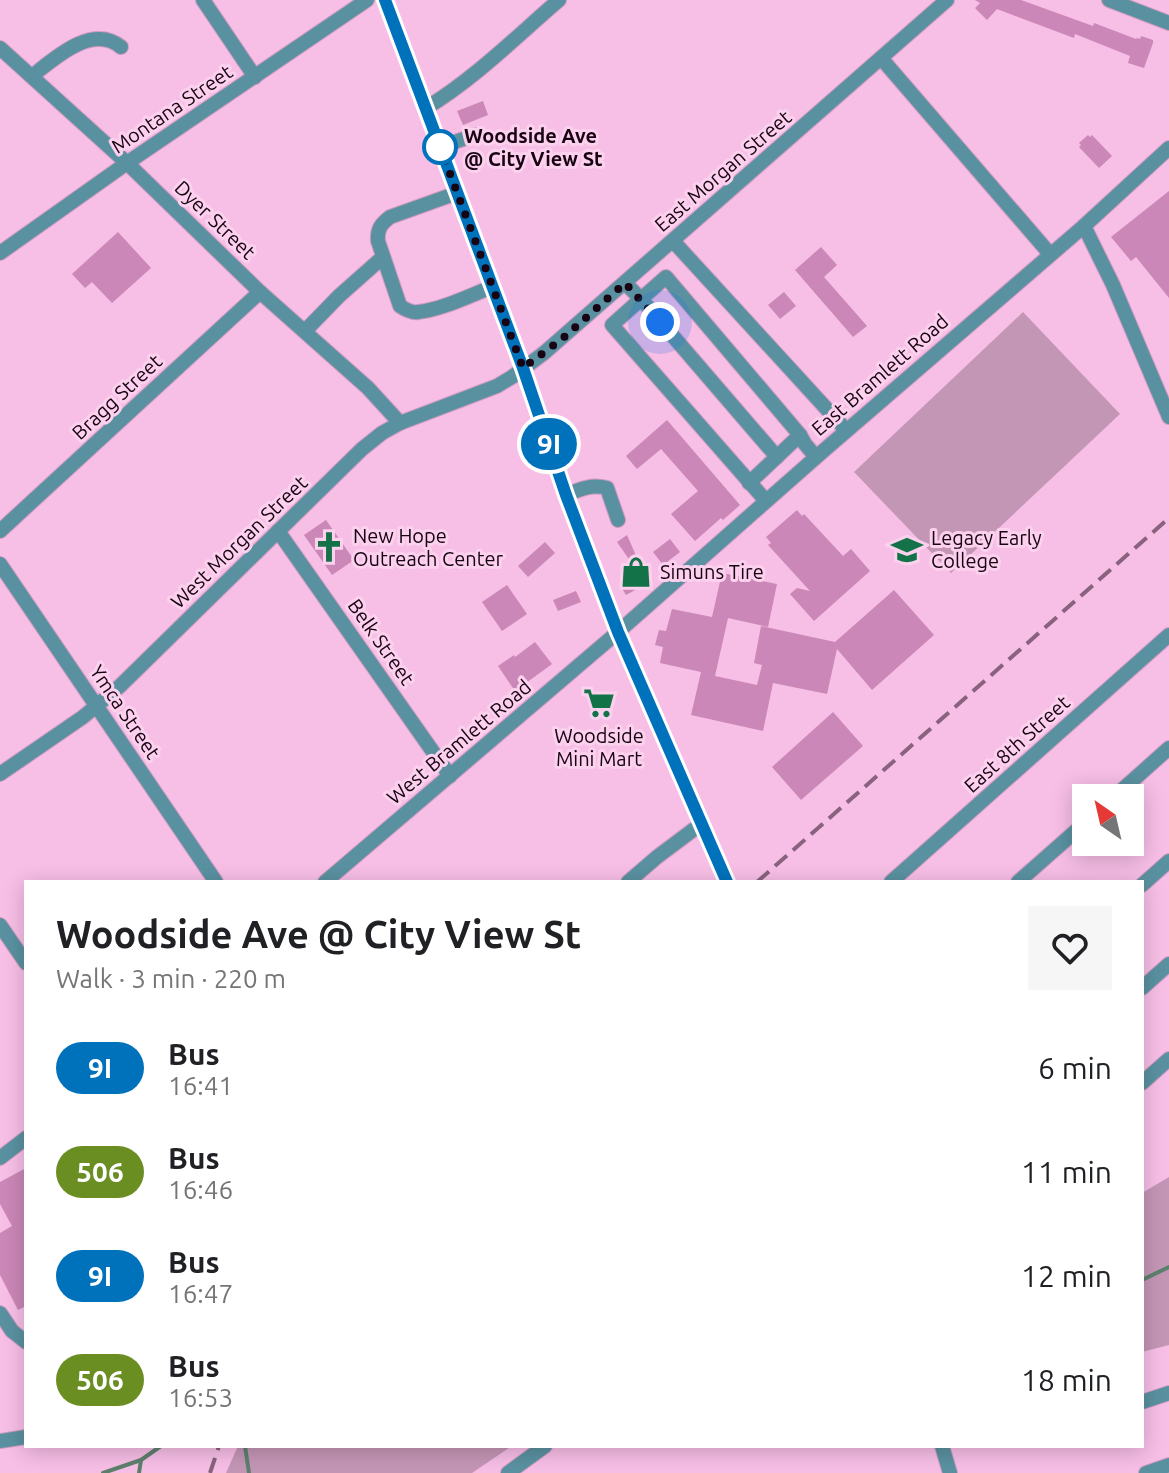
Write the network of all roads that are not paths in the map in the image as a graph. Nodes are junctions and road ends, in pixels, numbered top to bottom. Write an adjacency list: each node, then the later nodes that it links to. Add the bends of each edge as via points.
1 (203, 0): 12 (street)
2 (367, 0): 12 (street, Montana Street)
3 (385, 0): 13 (street)
4 (559, 0): 13 (street)
5 (947, 0): 10 (street, East Morgan Street)
6 (1109, 0): 7 (street)
7 (1169, 23)
8 (121, 47): 11 (street, via 106,39 81,43)
9 (0, 48): 11 (street, Dyer Street)
10 (881, 58): 20 (street, East Morgan Street); 22 (street)
11 (32, 76): 17 (street, Dyer Street)
12 (255, 77): 17 (street, Montana Street)
13 (426, 108): 15 (street)
14 (475, 135): 15 (street)
15 (440, 147): 18 (street)
16 (1169, 148): 19 (street, East Bramlett Road)
17 (127, 163): 21 (street, Montana Street); 26 (street, Dyer Street)
18 (457, 193): 23 (street, via 382,223 377,231); 25 (street)
19 (1084, 226): 22 (street, East Bramlett Road); 30 (street)
20 (673, 241): 24 (street, East Morgan Street); 33 (street)
21 (0, 253)
22 (1050, 254): 33 (street, East Bramlett Road)
23 (383, 257): 25 (street, via 400,306 407,311 439,307); 28 (street)
24 (625, 283): 27 (street); 29 (street, East Morgan Street)
25 (492, 287): 29 (street)
26 (260, 292): 28 (street, Dyer Street); 41 (street, Bragg Street)
27 (641, 299): 34 (street, via 666,277); 35 (street); 37 (street, via 612,325)
28 (305, 331): 32 (street, Dyer Street)
29 (523, 368): 32 (street, West Morgan Street, via 497,386); 38 (street)
30 (1162, 382): 31 (street)
31 (1169, 417)
32 (400, 423): 42 (street, West Morgan Street, via 362,449)
33 (846, 430): 36 (street, East Bramlett Road)
34 (800, 435): 35 (street); 36 (street)
35 (777, 457): 37 (street)
36 (816, 457): 39 (street, East Bramlett Road)
37 (749, 483): 39 (street)
38 (566, 495): 40 (street, via 607,488); 44 (street)
39 (766, 501): 44 (street, East Bramlett Road)
40 (618, 520)
41 (0, 531)
42 (278, 531): 46 (street, West Morgan Street); 49 (street, Belk Street)
43 (0, 564): 46 (street, Ymca Street)
44 (618, 632): 49 (street, West Bramlett Road); 51 (street)
45 (1169, 635): 58 (street, East 8th Street)
46 (96, 705): 48 (street, West Morgan Street); 54 (street, Ymca Street)
47 (1169, 748): 50 (street)
48 (0, 774)
49 (450, 776): 55 (street, West Bramlett Road)
50 (1129, 784)
51 (701, 824): 56 (street); 57 (street)
52 (1072, 834): 59 (street)
53 (1169, 861): 60 (street)
54 (215, 880)
55 (327, 880)
56 (630, 880)
57 (726, 880)
58 (893, 880)
59 (1020, 880)
60 (1144, 883)
61 (0, 925): 62 (street)
62 (24, 960)
63 (1169, 964): 64 (street)
64 (1144, 986)
65 (1169, 1059): 66 (street)
66 (1144, 1081)
67 (24, 1140): 68 (street)
68 (0, 1158)
69 (0, 1313): 70 (street)
70 (24, 1340)
71 (1169, 1393): 72 (street)
72 (1144, 1401)
73 (24, 1437): 74 (street)
74 (0, 1441)
75 (542, 1448): 78 (street)
76 (943, 1448): 79 (street)
77 (1169, 1465): 80 (street)
78 (508, 1473)
79 (950, 1473)
80 (1146, 1473)

